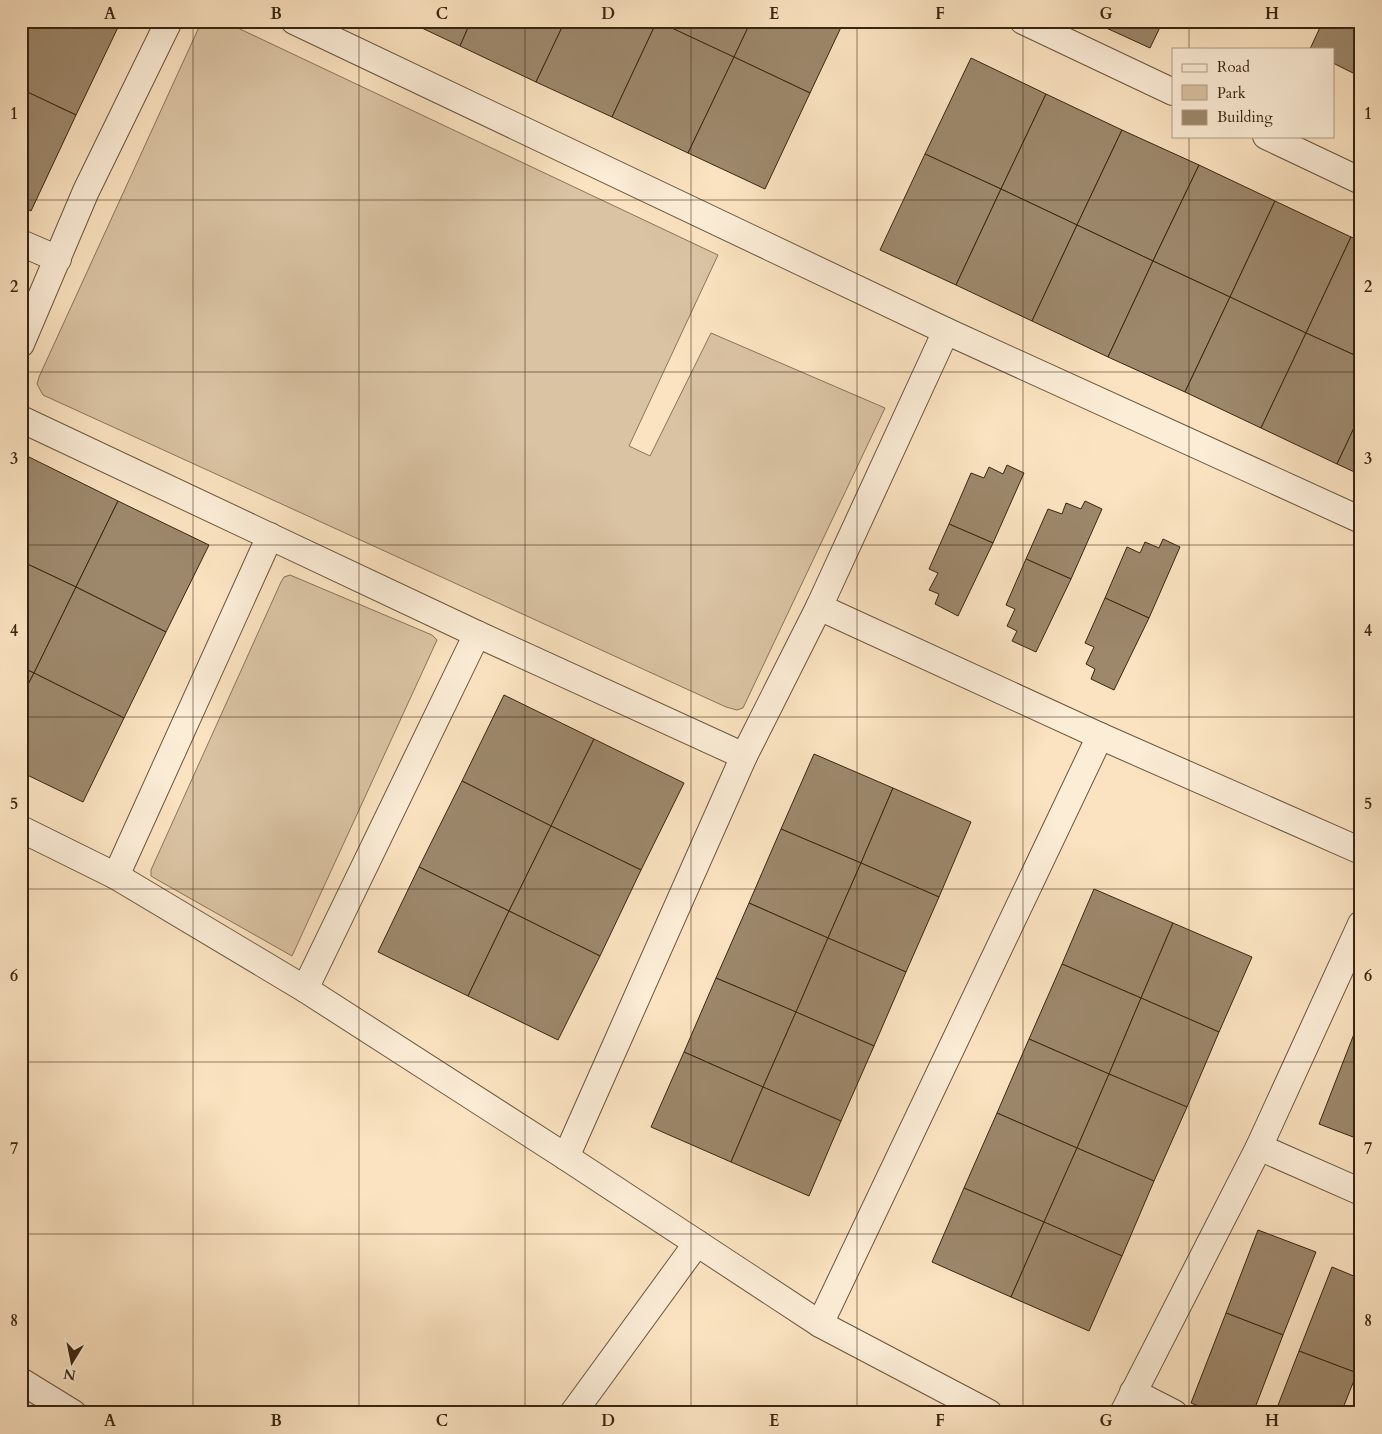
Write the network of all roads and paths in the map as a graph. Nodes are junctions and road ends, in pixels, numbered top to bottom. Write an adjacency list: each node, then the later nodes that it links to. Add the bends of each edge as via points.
1 (169, 21): 9 (street, via 86,191)
2 (294, 21): 4 (street)
3 (1023, 21): 5 (street)
4 (339, 30): 10 (street)
5 (1172, 92)
6 (1270, 138): 7 (street)
7 (1361, 181)
8 (21, 243): 9 (street)
9 (58, 259): 11 (street)
10 (946, 331): 13 (street); 15 (street)
11 (21, 344)
12 (21, 419): 14 (street)
13 (1361, 520)
14 (270, 536): 16 (street); 21 (street)
15 (819, 607): 17 (street); 18 (street)
16 (477, 634): 18 (street); 23 (street)
17 (1100, 736): 20 (street); 28 (street)
18 (744, 756): 25 (street)
19 (21, 829): 21 (street)
20 (1361, 851)
21 (116, 876): 23 (street)
22 (1361, 924): 24 (street)
23 (304, 989): 25 (street)
24 (1259, 1147): 26 (street); 30 (street)
25 (566, 1157): 27 (street)
26 (1361, 1192)
27 (697, 1243): 28 (street); 32 (street)
28 (820, 1324): 33 (street)
29 (21, 1381): 31 (street)
30 (1128, 1402): 34 (street)
31 (73, 1413)
32 (573, 1413)
33 (989, 1413)
34 (1174, 1413)

